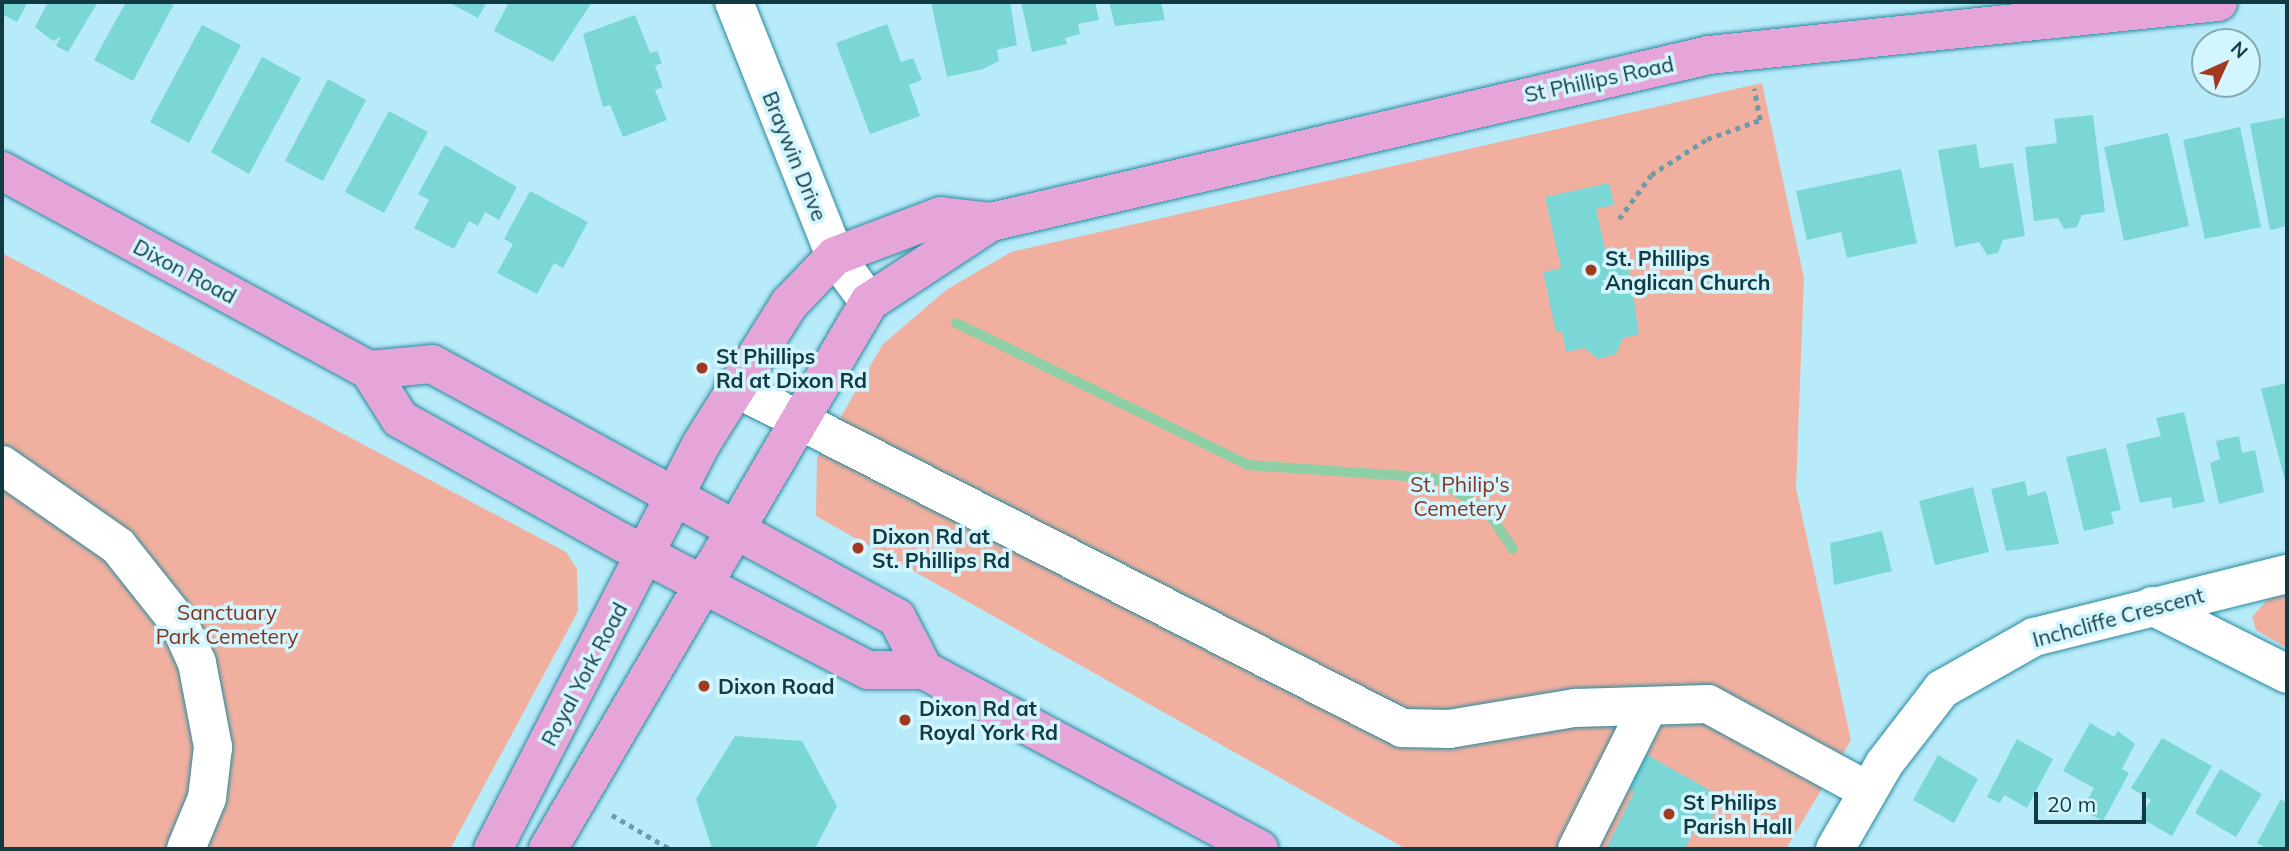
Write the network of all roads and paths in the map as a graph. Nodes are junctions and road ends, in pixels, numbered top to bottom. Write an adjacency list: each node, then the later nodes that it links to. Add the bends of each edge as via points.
1 (734, 2): 7 (street, Braywin Drive)
2 (2218, 2): 6 (main road, St Phillips Road, via 1709,55)
3 (1751, 75): 5 (path, via 1760,120 1707,139 1651,175)
4 (2, 171): 9 (main road, Dixon Road)
5 (1619, 219)
6 (991, 222): 7 (main road, St Phillips Road, via 941,216); 8 (main road, St Phillips Road)
7 (835, 256): 8 (street, Braywin Drive); 10 (main road, St Phillips Road, via 789,304)
8 (869, 302): 11 (main road, St Phillips Road)
9 (369, 370): 13 (main road, via 432,364); 15 (main road, Dixon Road, via 400,418)
10 (734, 387): 11 (street); 13 (main road, St Phillips Road)
11 (798, 419): 14 (main road, St Phillips Road); 21 (street, via 1402,727 1449,729 1575,708)
12 (2, 465): 24 (street, via 118,546 179,623 197,663 213,747 207,798)
13 (674, 499): 14 (main road); 15 (main road, Royal York Road)
14 (737, 531): 17 (main road); 19 (main road, via 897,618)
15 (648, 554): 17 (main road, Dixon Road); 25 (main road, Royal York Road)
16 (2287, 574): 18 (street, Inchcliffe Crescent)
17 (708, 584): 19 (main road, Dixon Road, via 868,670); 23 (main road)
18 (2152, 606): 20 (street); 22 (street, Inchcliffe Crescent, via 2034,637 1942,689)
19 (924, 670): 28 (main road, Dixon Road)
20 (2287, 674)
21 (1647, 709): 22 (street, via 1708,704); 29 (street)
22 (1868, 791): 30 (street, Inchcliffe Crescent)
23 (578, 795): 26 (main road); 27 (path)
24 (186, 849)
25 (493, 849)
26 (548, 849)
27 (670, 849)
28 (1259, 849)
29 (1577, 849)
30 (1835, 849)

